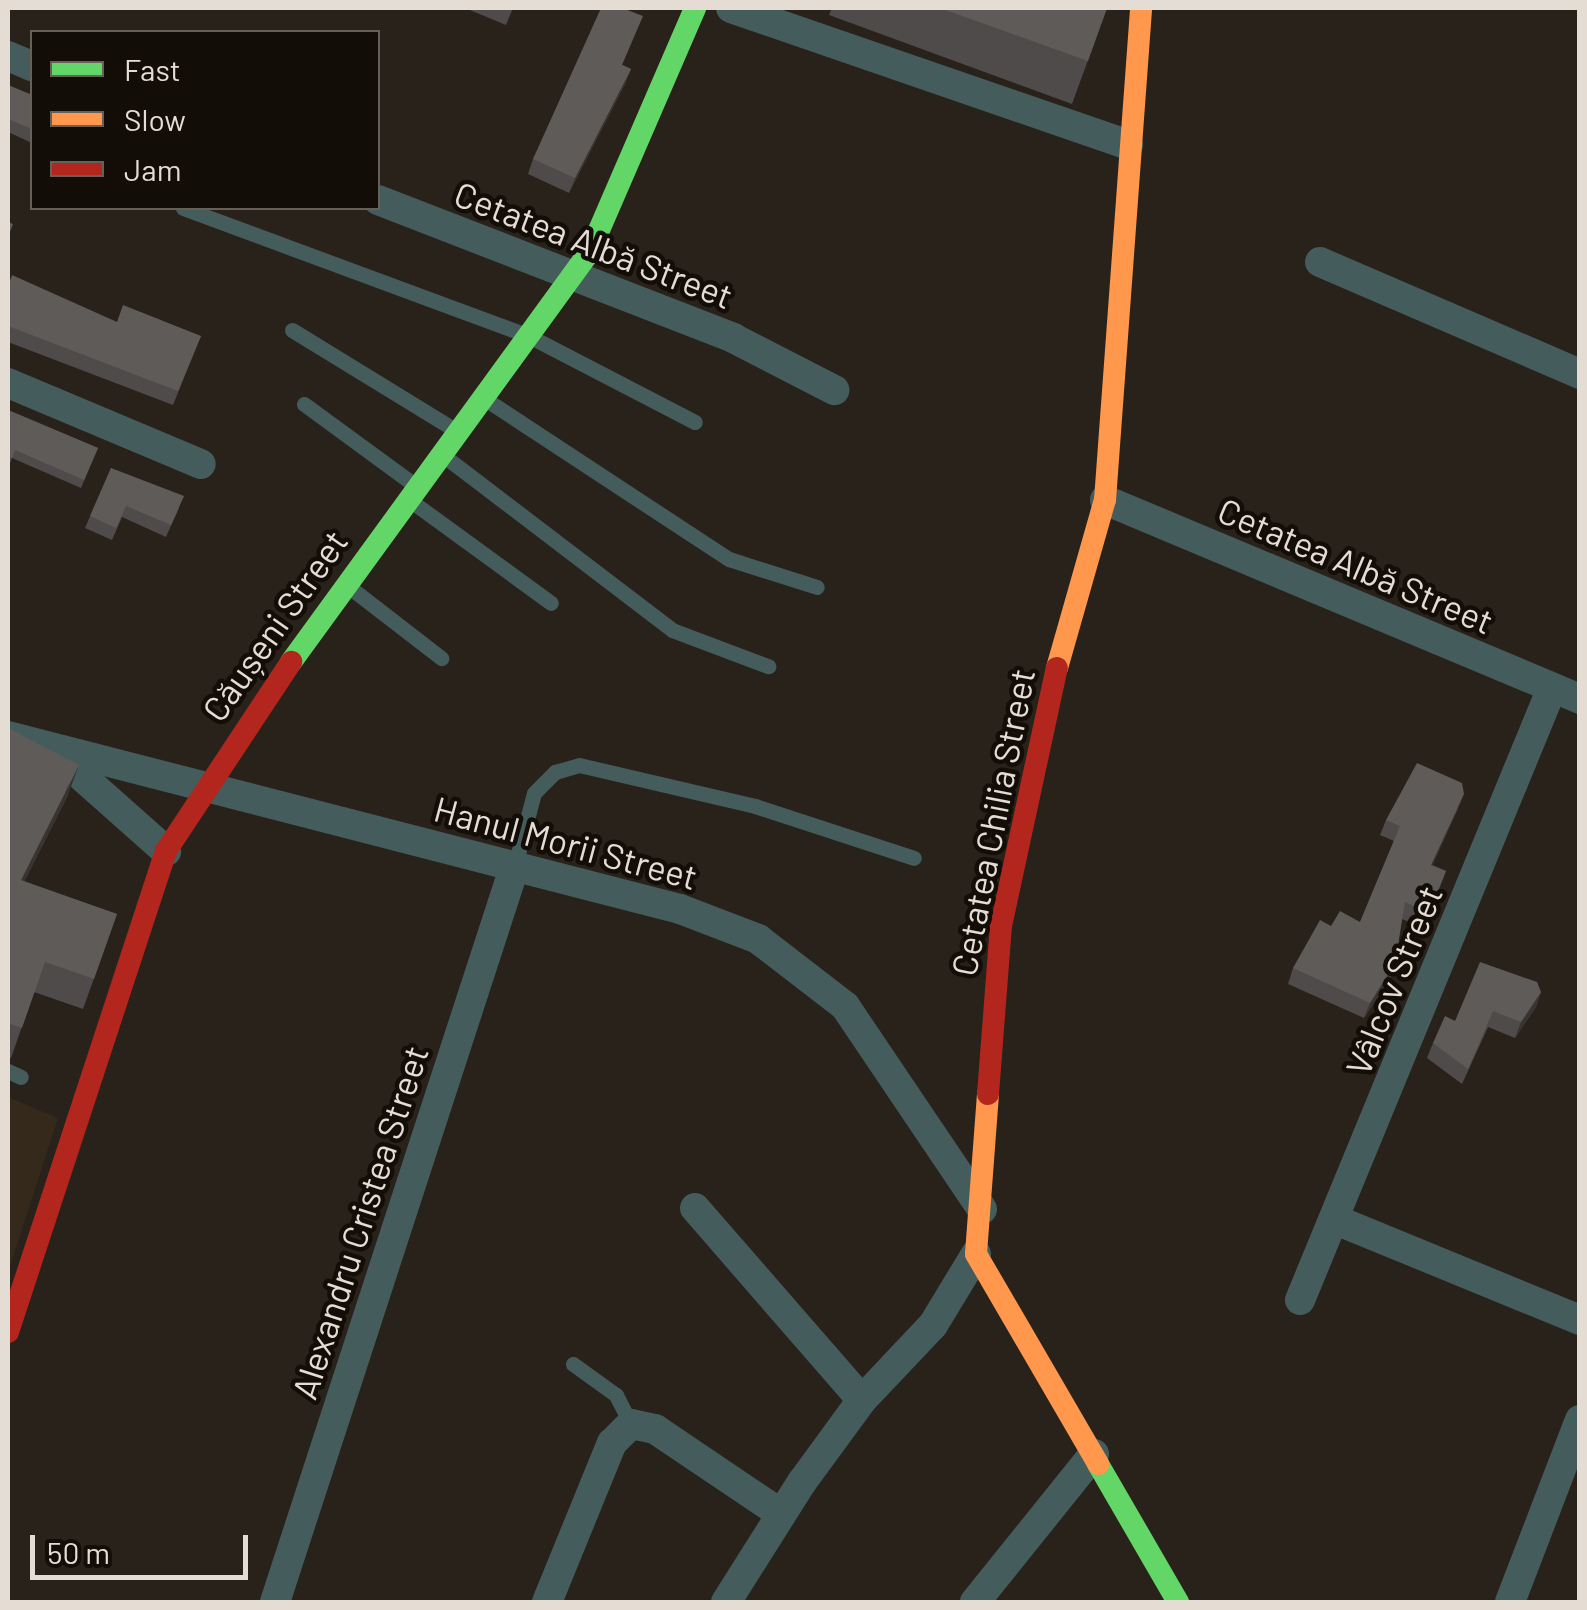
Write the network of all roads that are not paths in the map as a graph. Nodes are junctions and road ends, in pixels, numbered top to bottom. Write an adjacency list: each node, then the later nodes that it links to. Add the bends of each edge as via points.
1 (696, 8): 8 (street, Căușeni Street, via 614,207)
2 (731, 8): 4 (street)
3 (1141, 8): 4 (street, Cetatea Chilia Street)
4 (1128, 144): 21 (street, Cetatea Chilia Street)
5 (380, 201): 8 (street, Cetatea Albă Street)
6 (188, 210): 10 (lane)
7 (1320, 262): 11 (street)
8 (573, 276): 10 (street, Căușeni Street); 13 (street, Cetatea Albă Street, via 732,338)
9 (292, 330): 17 (lane)
10 (527, 335): 14 (street, Căușeni Street); 16 (lane)
11 (1580, 374)
12 (8, 383): 19 (street)
13 (834, 390)
14 (482, 397): 17 (street, Căușeni Street); 23 (lane, via 730,559)
15 (304, 404): 20 (lane)
16 (695, 422)
17 (457, 430): 18 (street, Căușeni Street)
18 (441, 453): 20 (street, Căușeni Street); 26 (lane, via 672,630)
19 (201, 464)
20 (412, 492): 22 (street, Căușeni Street); 24 (lane)
21 (1104, 500): 27 (street, Cetatea Albă Street); 35 (street, Cetatea Chilia Street, via 1066,627 1002,926)
22 (345, 584): 25 (lane); 30 (street, Căușeni Street)
23 (817, 587)
24 (552, 603)
25 (441, 658)
26 (768, 666)
27 (1566, 693): 36 (street, Vâlcov Street)
28 (8, 736): 29 (street, Hanul Morii Street)
29 (55, 753): 30 (street, Hanul Morii Street); 31 (street)
30 (202, 789): 31 (street, Căușeni Street); 33 (street, Hanul Morii Street)
31 (166, 850): 40 (street, Căușeni Street)
32 (914, 858): 33 (lane, via 755,806 579,766 555,772 534,793)
33 (515, 865): 35 (street, Hanul Morii Street, via 680,909 785,953 845,1006); 47 (street, Alexandru Cristea Street)
34 (695, 1208): 42 (street)
35 (982, 1209): 37 (street, Cetatea Chilia Street)
36 (1336, 1220): 38 (street, Vâlcov Street); 39 (street)
37 (976, 1254): 42 (street, via 933,1325); 45 (street)
38 (1300, 1300)
39 (1580, 1320)
40 (8, 1332)
41 (573, 1364): 44 (lane, via 616,1395)
42 (862, 1400): 46 (street)
43 (1580, 1420): 52 (street)
44 (630, 1424): 46 (street, via 655,1430); 48 (street, via 612,1443)
45 (1094, 1454): 50 (street); 51 (street)
46 (781, 1514): 49 (street)
47 (274, 1602)
48 (546, 1602)
49 (726, 1602)
50 (975, 1602)
51 (1178, 1602)
52 (1510, 1602)

